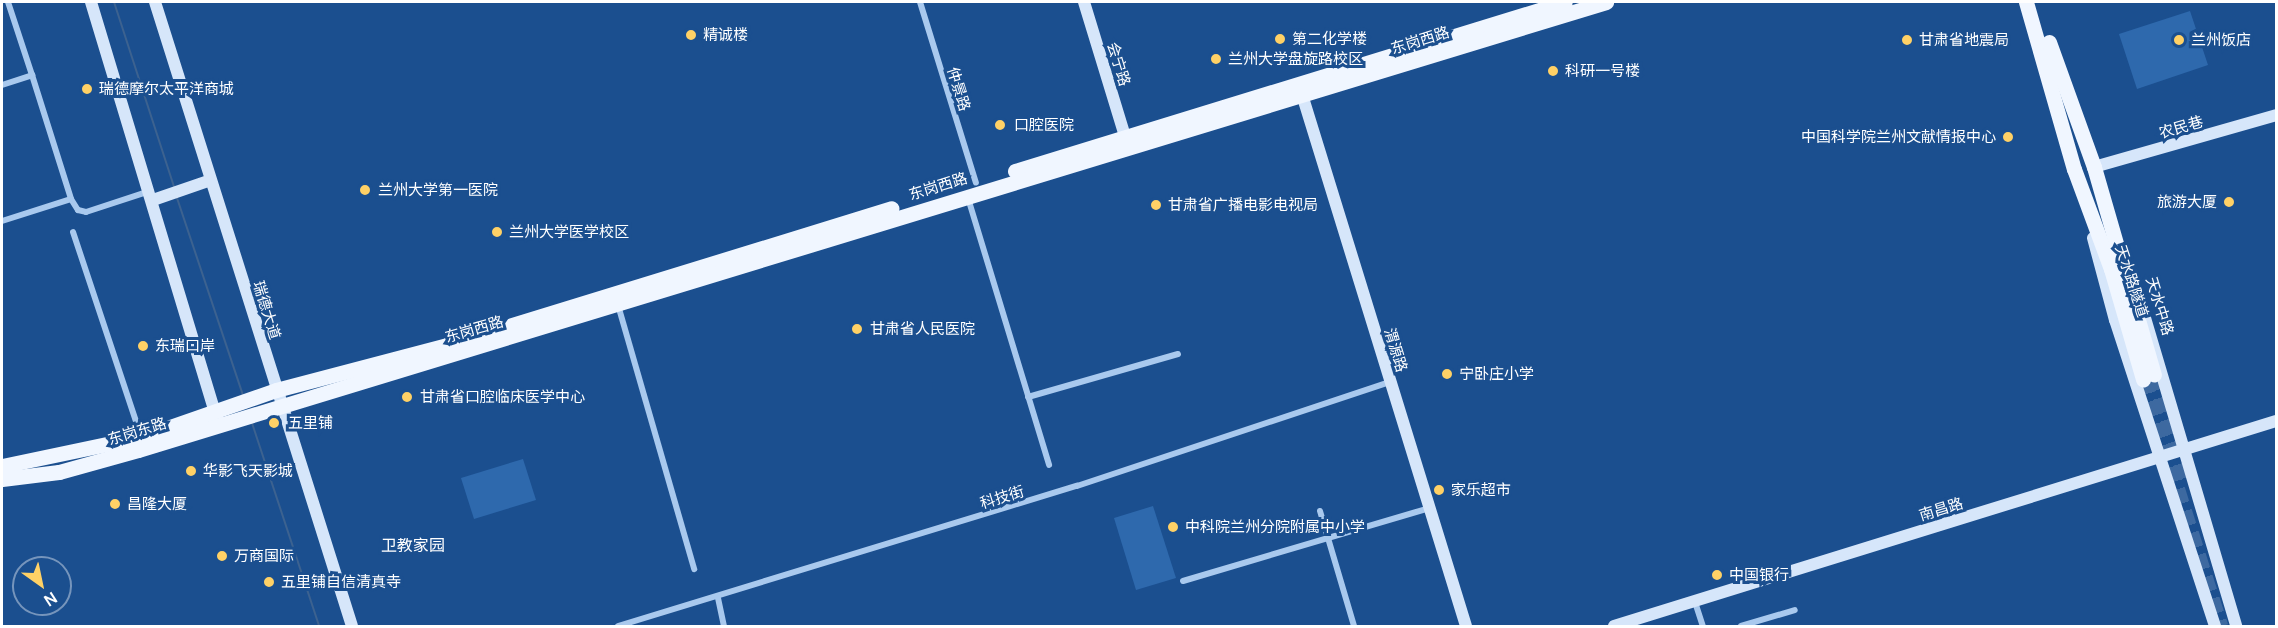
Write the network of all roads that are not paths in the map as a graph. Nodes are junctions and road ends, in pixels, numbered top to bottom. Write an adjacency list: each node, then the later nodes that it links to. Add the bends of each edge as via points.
1 (8, 2): 10 (street)
2 (91, 2): 19 (street)
3 (155, 2): 16 (street, 瑞德大道)
4 (920, 2): 17 (street, 仲景路)
5 (1084, 2): 14 (street, 会宁路)
6 (1565, 2): 12 (main road, 东岗西路)
7 (1606, 2): 12 (main road, 东岗西路)
8 (2026, 2): 20 (main road)
9 (2036, 2): 15 (main road, 天水中路)
10 (32, 75): 11 (street); 21 (street)
11 (2, 85)
12 (1300, 88): 14 (main road, 东岗西路); 17 (main road, 东岗西路); 26 (street, 渭源路)
13 (2277, 115): 15 (street, 农民巷)
14 (1125, 136): 17 (main road, 东岗西路)
15 (2094, 168): 18 (main road, 天水中路)
16 (211, 180): 19 (street); 27 (street, 瑞德大道)
17 (972, 189): 24 (main road, 东岗西路); 27 (main road, 东岗西路); 28 (street, 仲景路)
18 (2101, 189): 20 (main road, 天水路隧道, via 2149,377); 34 (street, 天水中路, via 2145,310)
19 (156, 195): 21 (street, via 86,212 78,210); 30 (street)
20 (2082, 196): 35 (street, via 2115,320)
21 (71, 199): 22 (street)
22 (2, 221)
23 (73, 232): 33 (street)
24 (618, 305): 27 (main road, 东岗西路); 42 (street)
25 (1178, 354): 28 (street)
26 (1390, 382): 39 (street, 渭源路); 44 (street, 科技街)
27 (278, 397): 29 (main road, 东岗东路); 47 (street, 瑞德大道)
28 (1028, 397): 36 (street, 仲景路)
29 (262, 402): 30 (main road, 东岗东路); 32 (main road, 东岗东路)
30 (222, 407): 32 (street); 33 (main road, 东岗东路)
31 (2277, 421): 34 (street, 南昌路)
32 (224, 423): 38 (main road, 东岗东路, via 59,472)
33 (141, 437): 37 (main road, 东岗东路)
34 (2181, 450): 35 (street, 南昌路); 56 (street, 天水中路)
35 (2162, 456): 45 (street, 南昌路); 55 (street)
36 (1048, 465)
37 (2, 466)
38 (2, 479)
39 (1429, 508): 41 (street); 51 (street, 渭源路)
40 (1320, 511): 41 (street)
41 (1328, 538): 43 (street); 50 (street)
42 (694, 569)
43 (1184, 581)
44 (718, 598): 48 (street, 科技街); 49 (street)
45 (1695, 602): 52 (street, 南昌路); 53 (street)
46 (1795, 610): 54 (street)
47 (352, 627)
48 (618, 627)
49 (724, 627)
50 (1354, 627)
51 (1466, 627)
52 (1614, 627)
53 (1703, 627)
54 (1741, 627)
55 (2215, 627)
56 (2236, 627)

